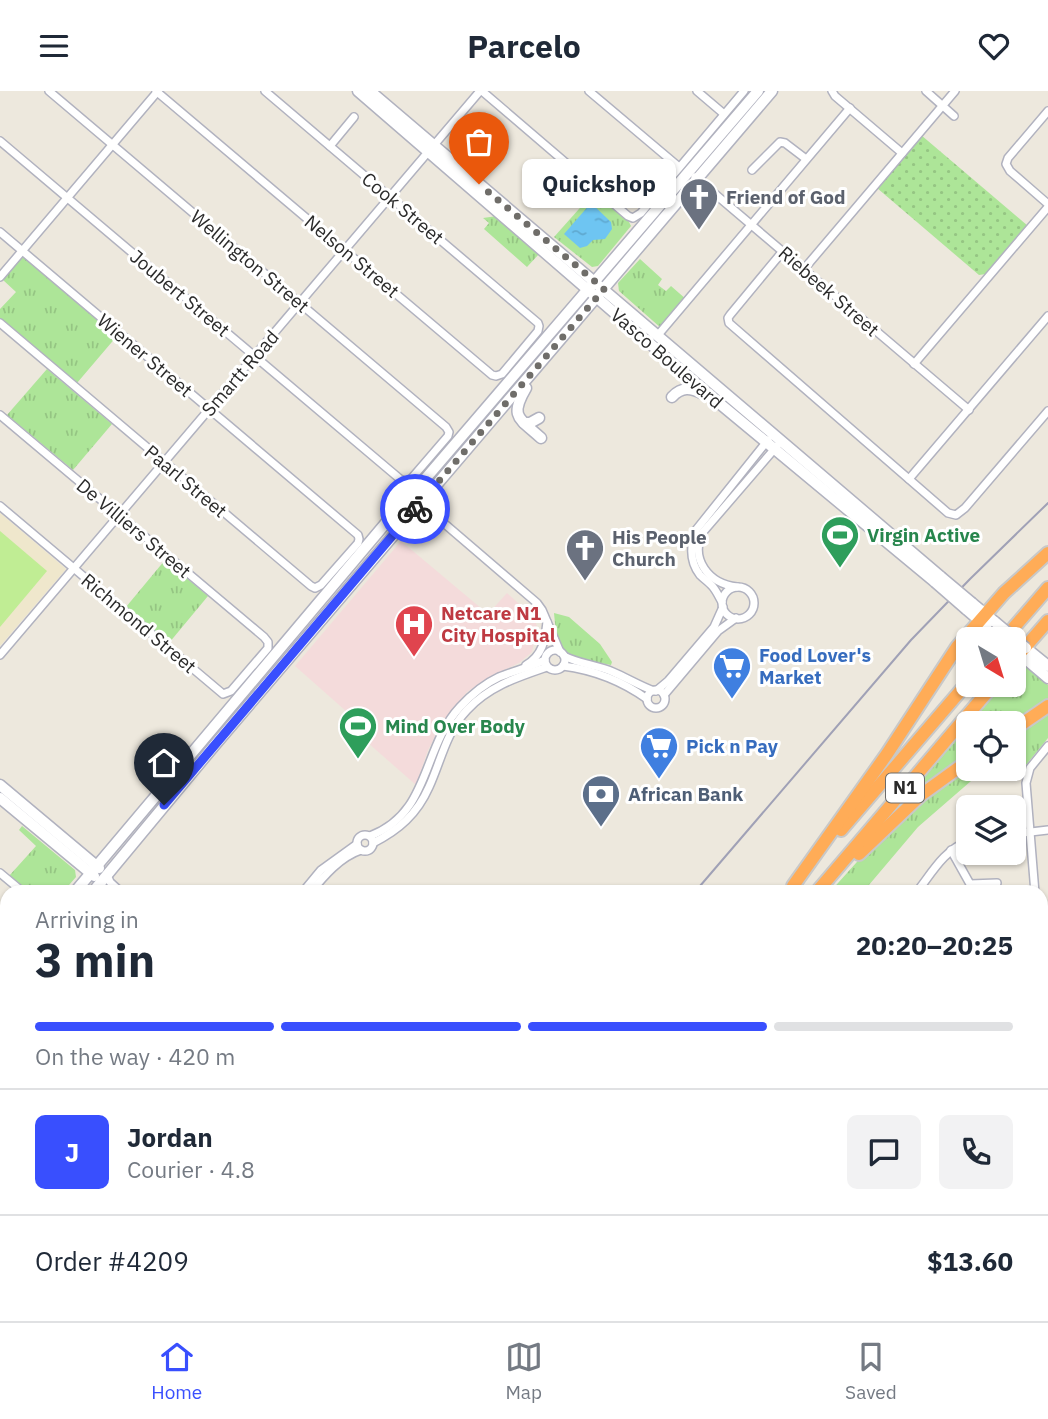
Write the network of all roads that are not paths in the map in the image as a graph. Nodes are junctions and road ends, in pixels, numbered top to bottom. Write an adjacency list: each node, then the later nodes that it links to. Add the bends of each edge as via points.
1 (49, 91): 22 (street, Wellington Street)
2 (157, 91): 22 (street); 34 (street, Nelson Street)
3 (265, 91): 23 (street, Cook Street)
4 (358, 91): 24 (main road, Vasco Boulevard)
5 (370, 91): 24 (main road, Vasco Boulevard)
6 (481, 91): 24 (street, Smartt Road); 28 (street, via 628,216 635,218)
7 (589, 91): 28 (street, Riebeek Street)
8 (697, 91): 18 (street)
9 (744, 91): 18 (street)
10 (758, 91): 28 (main road)
11 (772, 91): 28 (main road)
12 (832, 91): 16 (street)
13 (926, 91): 15 (street)
14 (955, 91): 15 (street)
15 (943, 105): 19 (street); 25 (street)
16 (850, 108): 25 (street); 26 (street)
17 (1048, 111): 31 (street, via 1006,164)
18 (724, 114): 28 (street)
19 (954, 116)
20 (354, 117): 23 (street)
21 (0, 141): 30 (street, Joubert Street)
22 (113, 145): 30 (street); 41 (street, Wellington Street)
23 (330, 146): 29 (street, Cook Street)
24 (431, 148): 29 (street, Smartt Road); 39 (main road, Vasco Boulevard)
25 (902, 153): 37 (street)
26 (806, 159): 27 (street, via 780,142); 32 (street)
27 (752, 170)
28 (689, 173): 32 (street, Riebeek Street); 39 (main road); 40 (main road)
29 (390, 197): 34 (street, Smartt Road); 44 (street, Cook Street)
30 (67, 198): 35 (street); 46 (street, Joubert Street)
31 (1048, 206): 47 (street)
32 (751, 224): 36 (street, Riebeek Street); 45 (street)
33 (0, 232): 35 (street, Wiener Street)
34 (345, 250): 41 (street, Smartt Road); 44 (street, Nelson Street, via 496,376)
35 (22, 251): 38 (street); 51 (street, Wiener Street)
36 (783, 251): 37 (street, Riebeek Street); 61 (street, via 730,315 729,323)
37 (804, 269): 47 (street, Riebeek Street)
38 (0, 277)
39 (591, 285): 40 (main road, Vasco Boulevard); 62 (main road)
40 (600, 293): 45 (main road, Vasco Boulevard); 48 (main road); 50 (main road, Vasco Boulevard)
41 (300, 303): 46 (street, Smartt Road); 57 (street, Wellington Street)
42 (1048, 316): 52 (street)
43 (0, 323): 60 (street, Paarl Street)
44 (539, 326)
45 (657, 335): 59 (main road, Vasco Boulevard)
46 (255, 356): 51 (street, Smartt Road); 57 (street, Joubert Street, via 404,481 411,479)
47 (914, 364): 52 (street, Riebeek Street)
48 (538, 366): 56 (main road, via 516,406); 63 (main road)
49 (672, 397): 50 (main road, via 688,388)
50 (713, 398): 59 (main road, Vasco Boulevard)
51 (209, 409): 60 (street, Smartt Road); 66 (street, Wiener Street)
52 (969, 410): 61 (street)
53 (1048, 411): 61 (street, via 956,515)
54 (0, 415): 65 (street, De Villiers Street)
55 (539, 418): 56 (main road)
56 (524, 423): 58 (main road)
57 (449, 432)
58 (541, 438)
59 (774, 441): 69 (street, via 699,539 698,555 706,572); 71 (street, via 692,539 695,566); 72 (main road, Vasco Boulevard, bridge)
60 (164, 462): 65 (street, Smartt Road); 66 (street, Paarl Street, via 313,587 321,585 358,543)
61 (909, 479)
62 (411, 495): 63 (street); 112 (main road)
63 (421, 502): 74 (street, via 530,597); 114 (main road)
64 (0, 506): 68 (street, Richmond Street)
65 (119, 515): 68 (street, Smartt Road); 81 (street, De Villiers Street)
66 (354, 533)
67 (1048, 553): 76 (highway, via 1003,593)
68 (74, 568): 81 (street, Richmond Street, via 223,694 231,691 267,650); 85 (street, Smartt Road)
69 (737, 587): 71 (street, via 729,590); 73 (street, via 747,589 754,607 744,618)
70 (1048, 588): 80 (highway)
71 (723, 604): 73 (street, via 727,614); 93 (street, via 714,627)
72 (969, 608): 76 (main road, Vasco Boulevard); 77 (highway)
73 (736, 618): 94 (street, via 718,631)
74 (547, 621): 84 (street); 87 (street); 91 (street, via 537,657)
75 (1048, 621): 82 (highway)
76 (987, 622): 78 (highway); 79 (main road); 88 (main road, bridge)
77 (968, 627)
78 (979, 627)
79 (992, 627)
80 (1014, 627)
81 (268, 642)
82 (1026, 646)
83 (956, 650): 122 (highway)
84 (562, 654): 87 (street, via 554,650); 89 (street); 93 (street)
85 (0, 655)
86 (1026, 656): 88 (main road, bridge)
87 (547, 660): 89 (street, via 554,670); 91 (street); 108 (street, via 479,698 465,711 444,745 418,806 396,831)
88 (1035, 661): 90 (main road); 92 (main road)
89 (563, 666): 97 (street, via 608,677)
90 (1048, 666)
91 (515, 671): 108 (street, via 491,682 461,706 441,734 411,803)
92 (1048, 678)
93 (655, 691): 94 (street); 97 (street)
94 (664, 695): 97 (street, via 664,703 657,708 650,706)
95 (956, 696): 123 (highway, N1)
96 (983, 697): 124 (highway, N1)
97 (648, 699)
98 (1048, 706): 99 (highway)
99 (1026, 721)
100 (1048, 746): 107 (street, via 1026,777)
101 (956, 770): 125 (highway, via 908,805)
102 (0, 785): 104 (main road)
103 (0, 799): 104 (main road)
104 (17, 806): 112 (main road)
105 (1048, 830): 107 (street)
106 (1026, 832): 107 (street)
107 (1030, 832): 127 (street)
108 (372, 840): 109 (street, via 368,850); 109 (street, via 361,835)
109 (359, 847): 120 (street, via 321,870); 121 (street)
110 (956, 847): 111 (street)
111 (951, 850): 115 (street, via 970,884); 126 (street)
112 (93, 869): 114 (main road); 117 (main road)
113 (0, 873): 116 (street)
114 (106, 880): 118 (main road); 119 (street)
115 (997, 883)
116 (14, 885)
117 (80, 885)
118 (101, 885)
119 (112, 885)
120 (309, 885)
121 (317, 885)
122 (793, 885)
123 (793, 885)
124 (823, 885)
125 (830, 885)
126 (924, 885)
127 (1034, 885)

